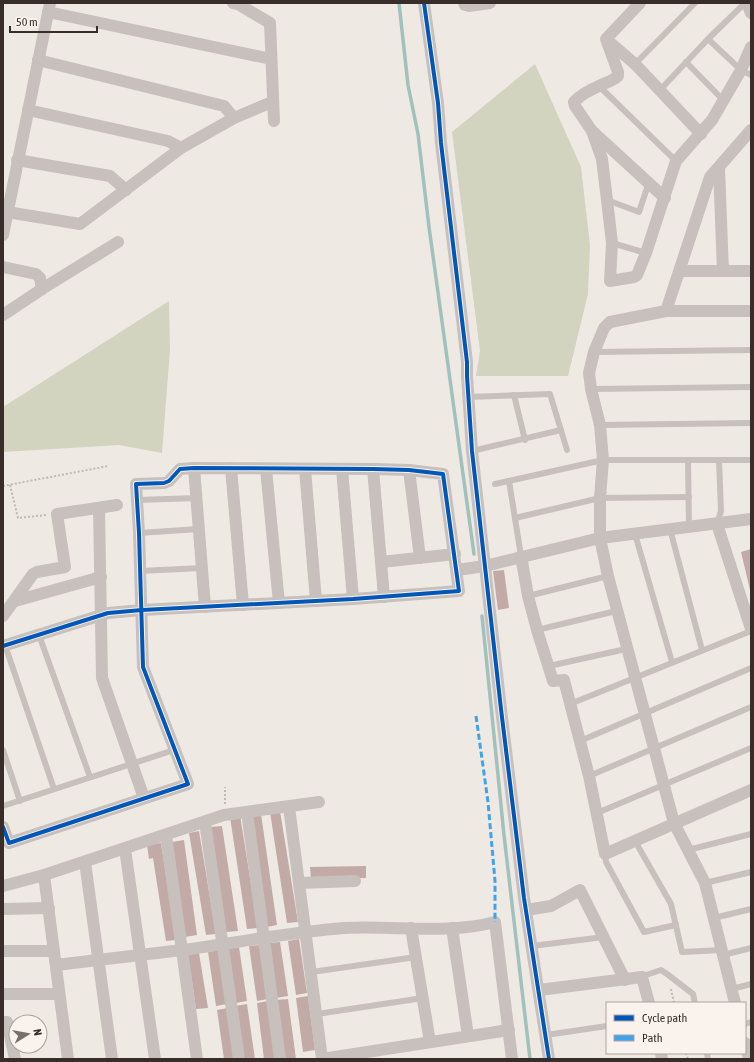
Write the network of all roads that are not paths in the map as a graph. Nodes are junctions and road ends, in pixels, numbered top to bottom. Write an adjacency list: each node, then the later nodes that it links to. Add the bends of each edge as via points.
1 (233, 3): 13 (street, via 270,23)
2 (424, 3): 54 (street, via 438,103 467,362)
3 (464, 3): 4 (street, via 469,6)
4 (490, 3)
5 (640, 3): 10 (street)
6 (695, 3): 16 (lane)
7 (746, 3): 9 (street); 11 (lane)
8 (49, 8): 13 (street); 14 (street)
9 (751, 13)
10 (606, 39): 16 (street); 18 (street, via 618,76)
11 (708, 39): 15 (lane); 17 (lane)
12 (751, 47): 17 (street)
13 (271, 59): 21 (street)
14 (38, 60): 22 (street); 23 (street, via 224,106)
15 (686, 62): 19 (lane); 20 (lane)
16 (635, 64): 19 (street)
17 (746, 72): 20 (street)
18 (599, 86): 26 (street, via 574,102); 30 (lane)
19 (660, 90): 27 (street)
20 (724, 101): 27 (street)
21 (272, 102): 23 (street); 24 (street)
22 (28, 110): 28 (street, via 168,141); 29 (street)
23 (234, 118): 28 (street)
24 (274, 121)
25 (751, 130): 31 (street)
26 (592, 131): 32 (street); 35 (street, via 602,159)
27 (700, 134): 30 (street)
28 (181, 148): 33 (street)
29 (18, 160): 33 (street, via 110,176); 36 (street)
30 (676, 161): 34 (street)
31 (719, 168): 42 (street, via 710,178); 43 (street)
32 (649, 182): 34 (street); 35 (lane, via 639,212)
33 (126, 190): 36 (street, via 80,224)
34 (665, 198): 40 (street)
35 (607, 200): 39 (street)
36 (7, 212): 37 (street)
37 (3, 235)
38 (118, 242): 45 (street)
39 (612, 243): 40 (lane); 40 (street, via 610,281 637,275)
40 (646, 253)
41 (3, 267): 45 (street, via 36,274 40,278)
42 (680, 271): 43 (street); 46 (street)
43 (723, 271): 44 (street)
44 (751, 271)
45 (42, 289): 48 (street)
46 (666, 311): 47 (street); 50 (street, via 610,322 604,328)
47 (751, 311)
48 (3, 315)
49 (751, 350): 50 (lane)
50 (594, 352): 52 (street, via 589,373)
51 (751, 387): 52 (lane)
52 (591, 389): 56 (street)
53 (514, 396): 54 (lane); 57 (lane, via 550,394); 58 (lane)
54 (468, 397): 60 (street)
55 (751, 423): 56 (lane)
56 (600, 425): 61 (street)
57 (561, 430): 58 (lane); 59 (lane)
58 (525, 440): 60 (lane)
59 (567, 450)
60 (472, 451): 93 (street)
61 (603, 460): 62 (lane); 72 (lane); 76 (street)
62 (688, 460): 63 (lane); 74 (lane)
63 (719, 460): 64 (lane); 82 (lane, via 721,511)
64 (751, 460)
65 (194, 468): 66 (street); 75 (street); 77 (street, via 180,469 164,483 136,484)
66 (231, 468): 67 (street); 105 (street)
67 (266, 468): 68 (street); 104 (street)
68 (305, 469): 69 (street); 103 (street)
69 (342, 469): 70 (street); 101 (street)
70 (373, 469): 71 (street); 92 (street)
71 (410, 470): 89 (street, via 444,474); 91 (street)
72 (509, 482): 73 (lane); 80 (lane)
73 (495, 484)
74 (689, 497): 76 (lane); 83 (lane)
75 (196, 498): 77 (lane); 84 (street)
76 (600, 498): 80 (lane); 88 (street)
77 (137, 500): 86 (street)
78 (117, 505): 79 (street)
79 (98, 508): 98 (street); 102 (street, via 57,514 65,567 33,574)
80 (515, 518): 90 (lane)
81 (751, 519): 82 (street)
82 (717, 524): 83 (street); 112 (street)
83 (689, 526): 85 (street)
84 (199, 529): 86 (lane); 94 (street)
85 (670, 529): 87 (street); 116 (lane)
86 (139, 533): 96 (street)
87 (636, 534): 88 (street); 117 (lane)
88 (600, 538): 90 (street); 97 (street)
89 (455, 554): 91 (street); 95 (street)
90 (521, 556): 93 (street); 99 (street)
91 (420, 558): 92 (street)
92 (381, 562): 100 (street)
93 (485, 566): 95 (street); 161 (street)
94 (202, 568): 96 (lane); 106 (street)
95 (457, 570): 100 (street, via 459,591)
96 (140, 571): 107 (street)
97 (608, 576): 99 (lane); 108 (street)
98 (101, 577): 102 (street); 109 (street)
99 (528, 596): 111 (street)
100 (384, 597): 101 (street)
101 (353, 599): 103 (street)
102 (15, 601): 110 (street)
103 (316, 601): 104 (street)
104 (279, 603): 105 (street)
105 (243, 605): 106 (street)
106 (205, 607): 107 (street)
107 (142, 610): 109 (street, via 108,612); 128 (street, via 143,667)
108 (616, 611): 111 (lane); 115 (street)
109 (100, 615): 113 (street); 129 (street, via 102,678)
110 (3, 616)
111 (537, 630): 118 (street)
112 (751, 630): 116 (lane)
113 (39, 635): 114 (street); 131 (lane)
114 (4, 646): 133 (lane)
115 (626, 649): 118 (lane); 120 (street)
116 (702, 650): 117 (lane)
117 (672, 662): 120 (lane)
118 (549, 666): 121 (street, via 554,682 564,680)
119 (751, 668): 123 (lane)
120 (634, 678): 121 (lane); 123 (street)
121 (570, 704): 124 (street)
122 (751, 707): 126 (lane)
123 (644, 714): 124 (lane); 126 (street)
124 (580, 741): 130 (street)
125 (751, 748): 132 (lane)
126 (654, 749): 130 (lane); 132 (street)
127 (3, 750): 136 (lane)
128 (174, 750): 129 (lane); 135 (street, via 188,784)
129 (132, 764): 131 (lane); 135 (street)
130 (589, 776): 141 (street)
131 (90, 777): 133 (lane)
132 (664, 785): 141 (lane); 143 (street)
133 (54, 789): 136 (lane)
134 (751, 790): 143 (street)
135 (144, 798): 148 (street)
136 (20, 801): 138 (lane)
137 (319, 802): 139 (street)
138 (3, 806)
139 (289, 807): 140 (street); 156 (street)
140 (246, 812): 142 (street, via 224,815); 169 (street)
141 (597, 813): 151 (street)
142 (205, 822): 146 (street); 170 (street)
143 (674, 823): 147 (street); 150 (street)
144 (3, 826): 148 (street)
145 (751, 834): 150 (lane)
146 (166, 836): 149 (street); 173 (street)
147 (635, 841): 151 (street); 164 (lane, via 671,904)
148 (6, 844)
149 (125, 849): 152 (street); 177 (street)
150 (688, 850): 157 (street)
151 (605, 854): 164 (lane, via 606,862 644,932)
152 (85, 862): 154 (street); 179 (street)
153 (751, 872): 157 (lane)
154 (44, 876): 158 (street); 159 (street)
155 (355, 880): 156 (street)
156 (299, 883): 167 (street)
157 (705, 884): 163 (street)
158 (3, 886)
159 (49, 908): 160 (street); 175 (street)
160 (3, 909)
161 (526, 910): 168 (street, via 551,906 580,890); 171 (street)
162 (751, 910): 163 (lane)
163 (714, 918): 176 (street)
164 (676, 925): 176 (lane, via 682,952)
165 (411, 928): 166 (street); 167 (street, via 345,928); 178 (street)
166 (452, 928): 196 (street, via 483,926 495,922); 198 (street)
167 (306, 932): 169 (street); 181 (street)
168 (604, 937): 171 (lane); 183 (street)
169 (264, 938): 170 (street); 207 (street)
170 (223, 944): 173 (street); 206 (street)
171 (532, 946): 186 (street)
172 (751, 948): 176 (lane)
173 (182, 950): 177 (street); 205 (street)
174 (3, 951): 175 (street)
175 (54, 951): 180 (street)
176 (723, 953): 185 (street)
177 (140, 955): 179 (street); 204 (street)
178 (416, 957): 181 (lane); 189 (street)
179 (99, 960): 180 (street); 203 (street)
180 (56, 964): 188 (street)
181 (312, 972): 193 (street)
182 (642, 977): 183 (street); 190 (street); 191 (lane, via 661,970 693,994)
183 (625, 980): 186 (street)
184 (751, 984): 185 (lane)
185 (732, 989): 192 (street)
186 (539, 990): 197 (street)
187 (3, 994): 188 (street)
188 (59, 994): 202 (street)
189 (423, 998): 193 (lane); 199 (street)
190 (649, 1002)
191 (695, 1002)
192 (735, 1002)
193 (316, 1014): 208 (street)
194 (3, 1022): 201 (street, via 7,1022)
195 (606, 1026): 197 (lane)
196 (509, 1030): 198 (street); 209 (street)
197 (546, 1035): 210 (street)
198 (468, 1036): 199 (street)
199 (430, 1042): 208 (street)
200 (746, 1046): 211 (street)
201 (15, 1059)
202 (68, 1059)
203 (112, 1059)
204 (156, 1059)
205 (197, 1059)
206 (239, 1059)
207 (280, 1059)
208 (322, 1059)
209 (512, 1059)
210 (549, 1059)
211 (749, 1059)

